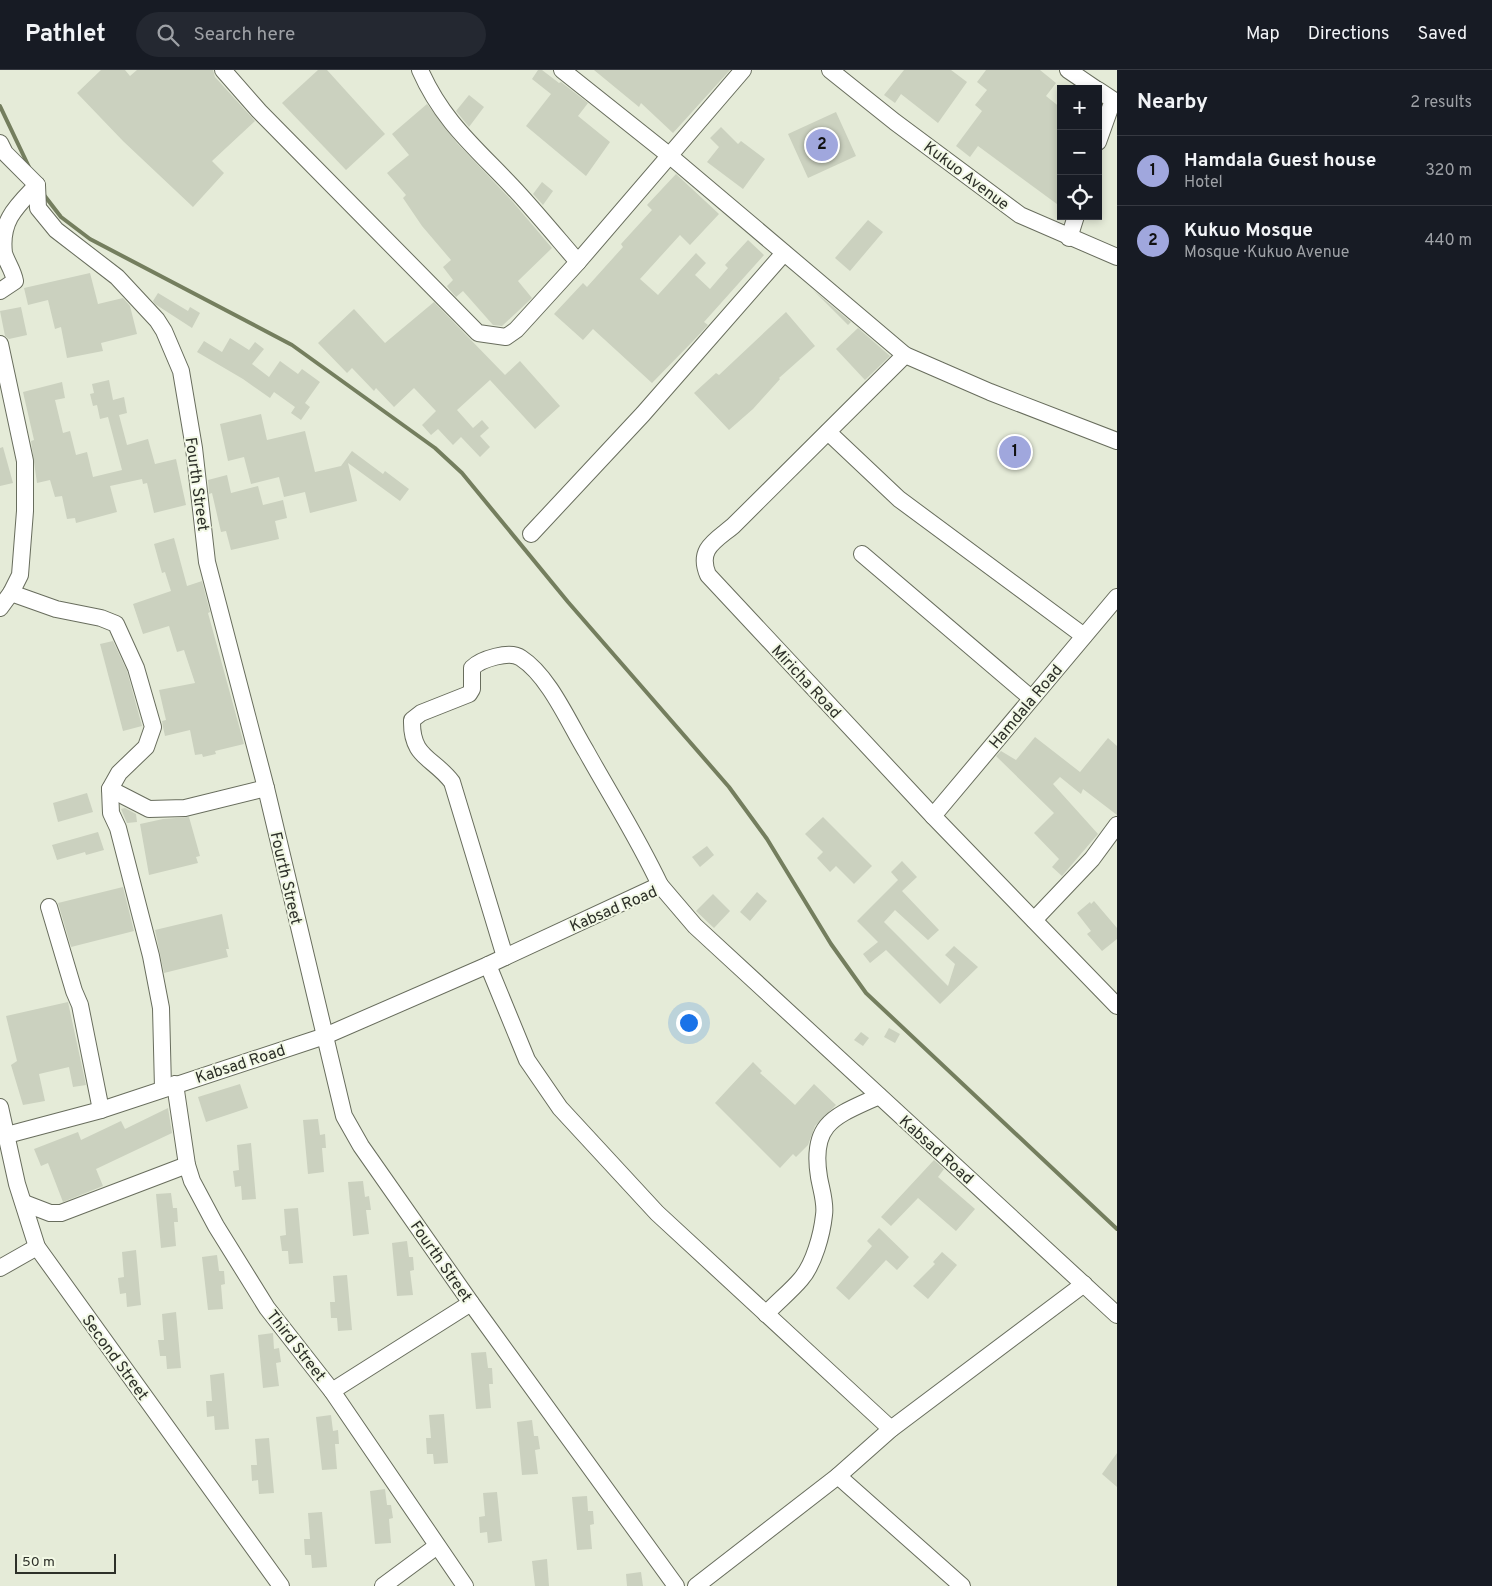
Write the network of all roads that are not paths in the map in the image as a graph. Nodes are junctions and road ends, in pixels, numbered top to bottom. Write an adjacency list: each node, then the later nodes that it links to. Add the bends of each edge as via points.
1 (223, 70): 18 (street, via 259,111 478,333 506,337 516,330)
2 (420, 70): 18 (street, via 437,105 449,120)
3 (562, 70): 12 (street)
4 (743, 70): 12 (street)
5 (830, 70): 15 (street, Kukuo Avenue, via 1020,215)
6 (1068, 70): 7 (street)
7 (1091, 85)
8 (1102, 92): 9 (street)
9 (1115, 101): 10 (street)
10 (1102, 132)
11 (0, 142): 13 (street, via 5,153)
12 (670, 156): 16 (street); 18 (street)
13 (37, 184): 19 (street, via 4,219 1,245 14,271 15,281); 31 (street, Fourth Street, via 38,208 56,230 116,278 157,320 181,371 208,562)
14 (1075, 220): 15 (street)
15 (1069, 238): 17 (street, Kukuo Avenue)
16 (784, 253): 21 (street); 24 (street, via 643,414)
17 (1117, 257)
18 (578, 262)
19 (0, 291)
20 (0, 344): 26 (street, via 24,461 25,526 20,575)
21 (905, 355): 22 (street, Miricha Road); 23 (street)
22 (828, 432): 29 (street, via 899,499); 33 (street, Miricha Road, via 707,548 704,564 708,575)
23 (1117, 441)
24 (530, 534)
25 (862, 554): 30 (street)
26 (11, 593): 28 (street); 32 (street, via 56,609 101,618 116,624 120,630 136,668 153,727 146,747 119,773)
27 (1117, 597): 29 (street, Hamdala Road)
28 (0, 608)
29 (1084, 636): 30 (street, Hamdala Road)
30 (1031, 698): 33 (street, Hamdala Road)
31 (266, 788): 32 (street, via 185,808 157,809 149,809); 41 (street, Fourth Street)
32 (110, 789): 42 (street, Third Street, via 111,813 121,837 151,956 161,1008)
33 (933, 816): 37 (street, Miricha Road)
34 (1117, 825): 37 (street, via 1092,859)
35 (660, 885): 38 (street, Kabsad Road); 38 (street, via 617,802 547,686 521,658 513,654 477,663 472,668 469,694 421,713 412,720 412,734 425,759 452,782); 43 (street, Kabsad Road, via 695,926)
36 (49, 907): 45 (street, via 80,1005)
37 (1034, 920): 40 (street, Miricha Road)
38 (505, 957): 39 (street, Kabsad Road)
39 (488, 965): 41 (street, Kabsad Road); 53 (street, via 527,1060 560,1108 657,1213)
40 (1117, 1006)
41 (325, 1036): 42 (street, Kabsad Road); 52 (street, Fourth Street, via 344,1116 361,1146)
42 (169, 1086): 45 (street, Kabsad Road); 47 (street, Third Street)
43 (879, 1096): 51 (street, Kabsad Road); 53 (street, via 833,1118 818,1142 816,1157 825,1213 821,1231 802,1278)
44 (0, 1106): 46 (street, Second Street)
45 (101, 1110): 46 (street, Kabsad Road)
46 (6, 1135): 48 (street, Second Street)
47 (187, 1165): 48 (street, via 61,1213); 55 (street, Third Street, via 216,1226 267,1308)
48 (24, 1203): 49 (street, Second Street)
49 (37, 1247): 50 (street); 59 (street, Second Street)
50 (0, 1268)
51 (1084, 1284): 54 (street, Kabsad Road); 56 (street)
52 (471, 1303): 55 (street); 62 (street, Fourth Street)
53 (766, 1314): 56 (street)
54 (1117, 1315)
55 (332, 1391): 58 (street, Third Street)
56 (891, 1428): 57 (street)
57 (838, 1476): 63 (street); 64 (street)
58 (436, 1546): 60 (street); 61 (street, Third Street)
59 (281, 1586)
60 (383, 1586)
61 (465, 1586)
62 (676, 1586)
63 (696, 1586)
64 (962, 1586)

